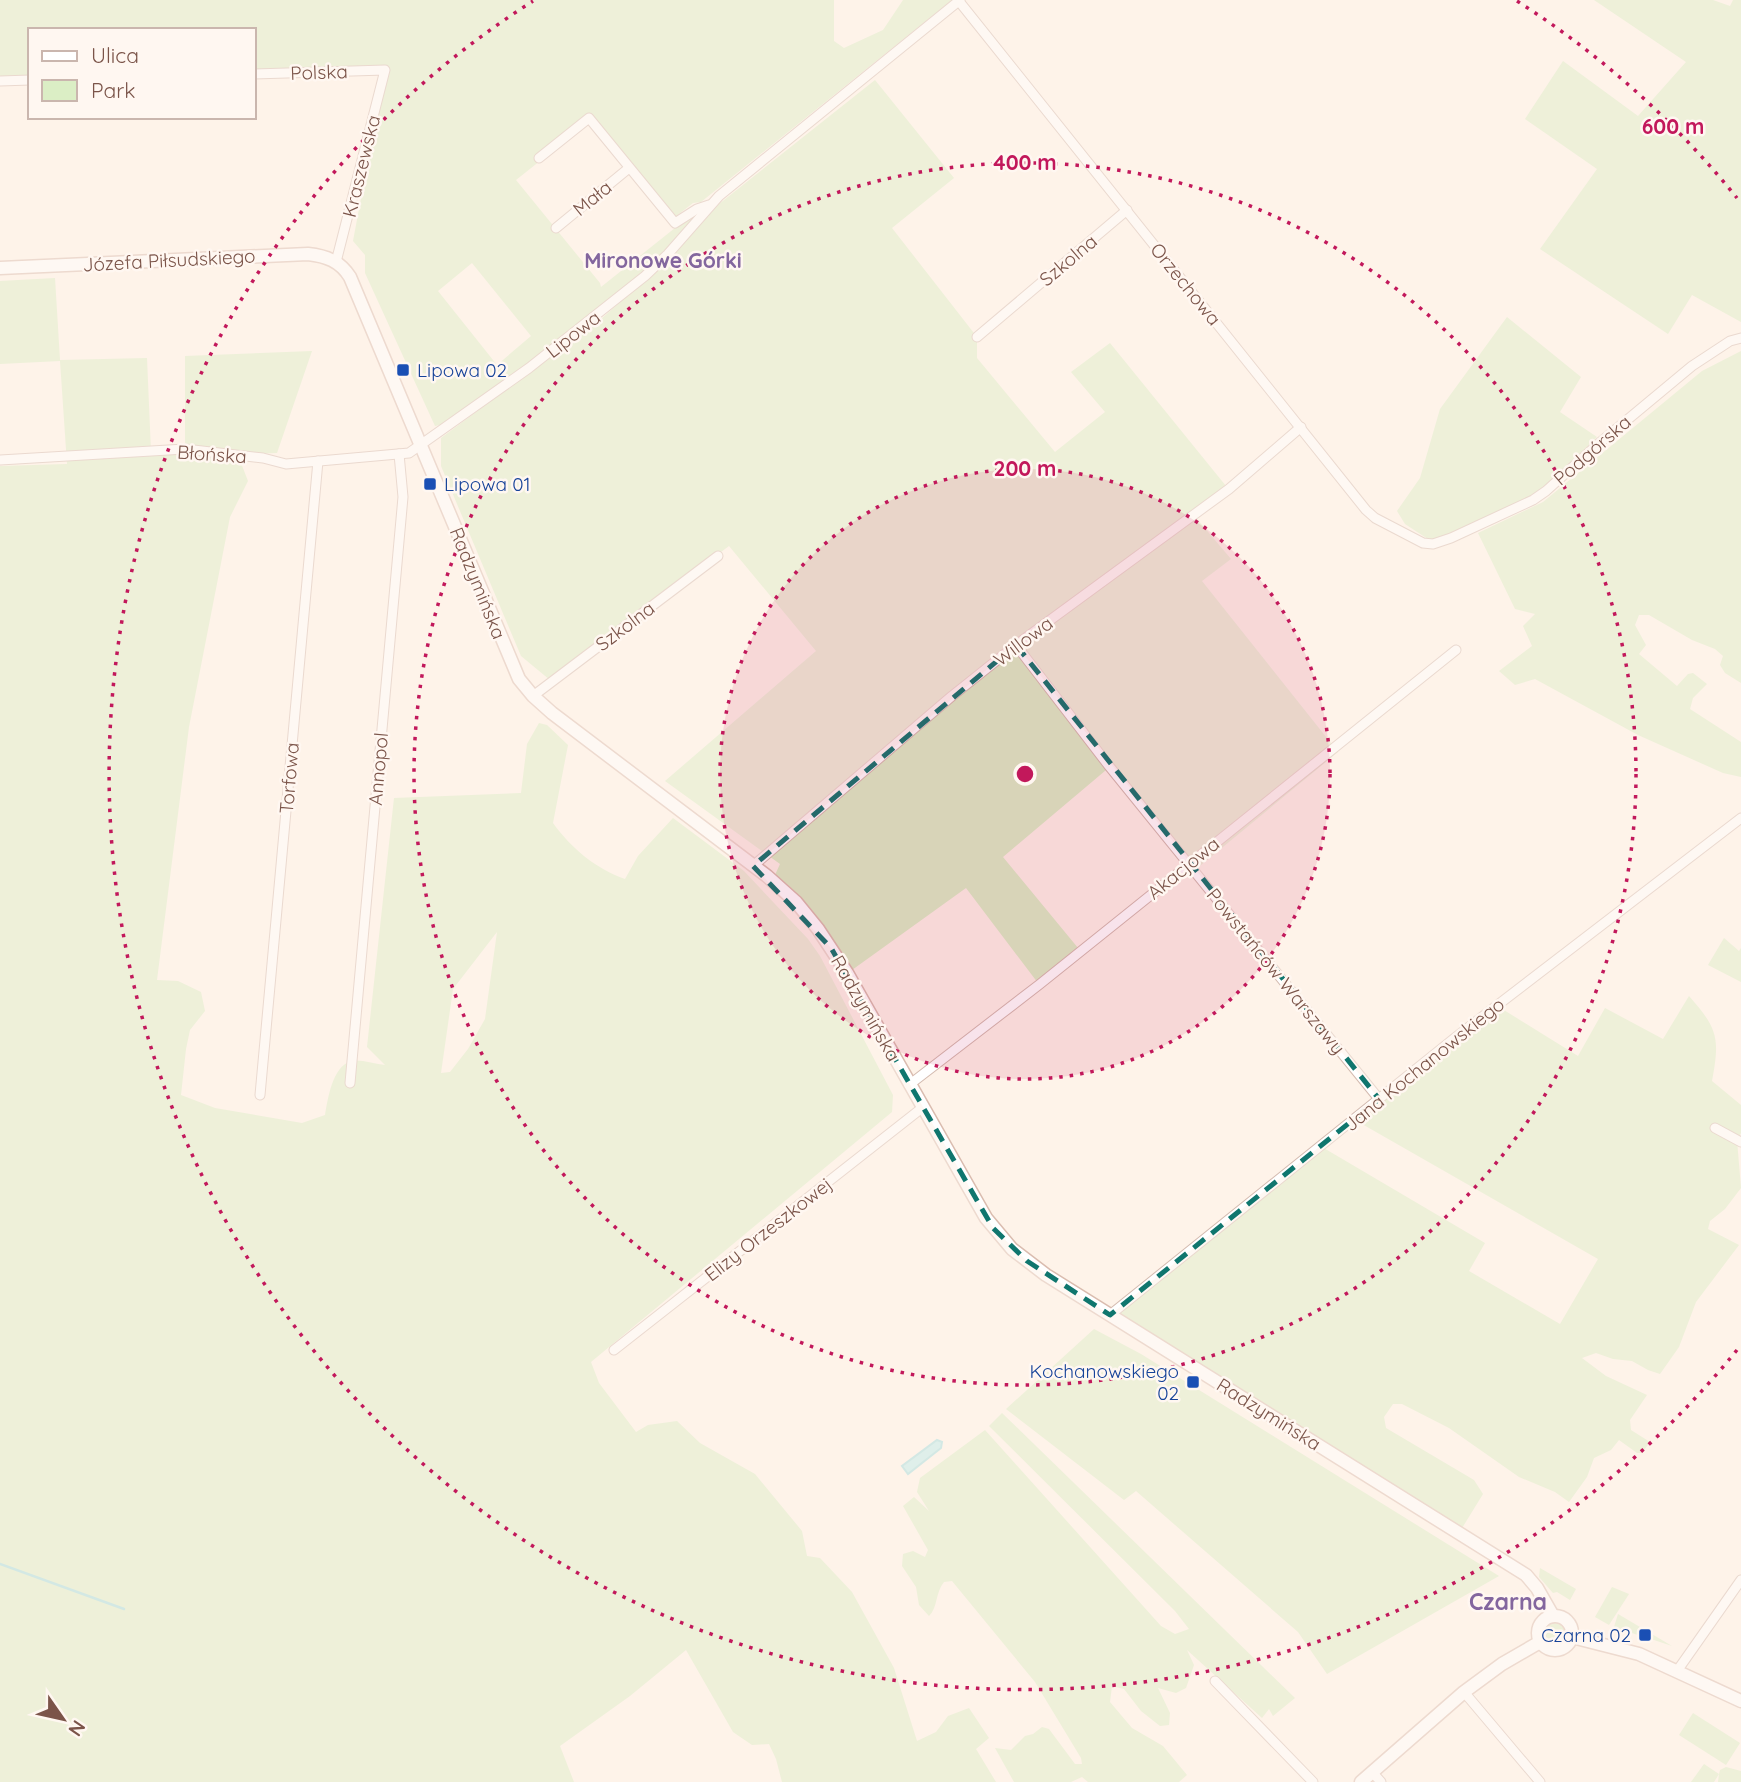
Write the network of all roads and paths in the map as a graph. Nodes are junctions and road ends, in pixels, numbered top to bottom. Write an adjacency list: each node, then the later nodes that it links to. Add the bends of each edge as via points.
1 (959, 0): 8 (street, Lipowa); 9 (street, Orzechowa)
2 (385, 70): 3 (street, Polska); 11 (street, Kraszewska)
3 (256, 74)
4 (28, 80): 5 (street)
5 (0, 81)
6 (539, 158): 7 (street, via 589,118)
7 (629, 168): 8 (street, Lipowa, via 675,223); 10 (street, Mała)
8 (709, 205): 16 (street, Lipowa, via 645,276)
9 (1127, 210): 13 (street, Szkolna); 15 (street, Orzechowa)
10 (556, 228)
11 (336, 262): 12 (street, Józefa Piłsudskiego, via 307,254); 16 (street, Radzymińska, via 350,277)
12 (0, 268)
13 (977, 337)
14 (1741, 338): 20 (street, Podgórska, via 1692,366 1546,491)
15 (1301, 427): 20 (street, Orzechowa, via 1375,518); 22 (street, Willowa, via 1212,502)
16 (421, 446): 17 (street, Błońska); 24 (street, Radzymińska, via 510,661)
17 (399, 454): 19 (street, Błońska); 28 (street, Annopol, via 403,497)
18 (0, 460): 19 (street, Błońska, via 185,449 286,464)
19 (318, 461): 30 (street, Torfowa)
20 (1433, 544)
21 (718, 556): 24 (street, Szkolna)
22 (1016, 645): 26 (street, Powstańców Warszawy); 27 (street, Willowa)
23 (1456, 650): 26 (street, Akacjowa)
24 (533, 696): 27 (street, Radzymińska)
25 (1741, 818): 31 (street, Jana Kochanowskiego)
26 (1189, 863): 29 (street, Akacjowa); 31 (street, Powstańców Warszawy)
27 (753, 866): 29 (street, Radzymińska, via 796,902 818,929)
28 (350, 1083)
29 (909, 1086): 32 (street, Radzymińska)
30 (260, 1095)
31 (1379, 1099): 35 (street, Jana Kochanowskiego)
32 (922, 1108): 35 (street, Radzymińska, via 1001,1237 1036,1268); 36 (street, Elizy Orzeszkowej)
33 (1715, 1128): 34 (street)
34 (1741, 1142)
35 (1110, 1315): 38 (street, Radzymińska, via 1526,1575)
36 (614, 1350)
37 (1741, 1580): 41 (street)
38 (1553, 1616): 39 (street, via 1567,1622); 40 (street, via 1539,1626)
39 (1572, 1637): 40 (street, via 1560,1650 1549,1650); 41 (street, via 1639,1654)
40 (1540, 1642): 43 (street)
41 (1677, 1671): 44 (street)
42 (1215, 1681): 46 (street)
43 (1464, 1692): 45 (street); 48 (street)
44 (1741, 1701)
45 (1377, 1777): 47 (street)
46 (1313, 1782)
47 (1361, 1782)
48 (1540, 1782)

